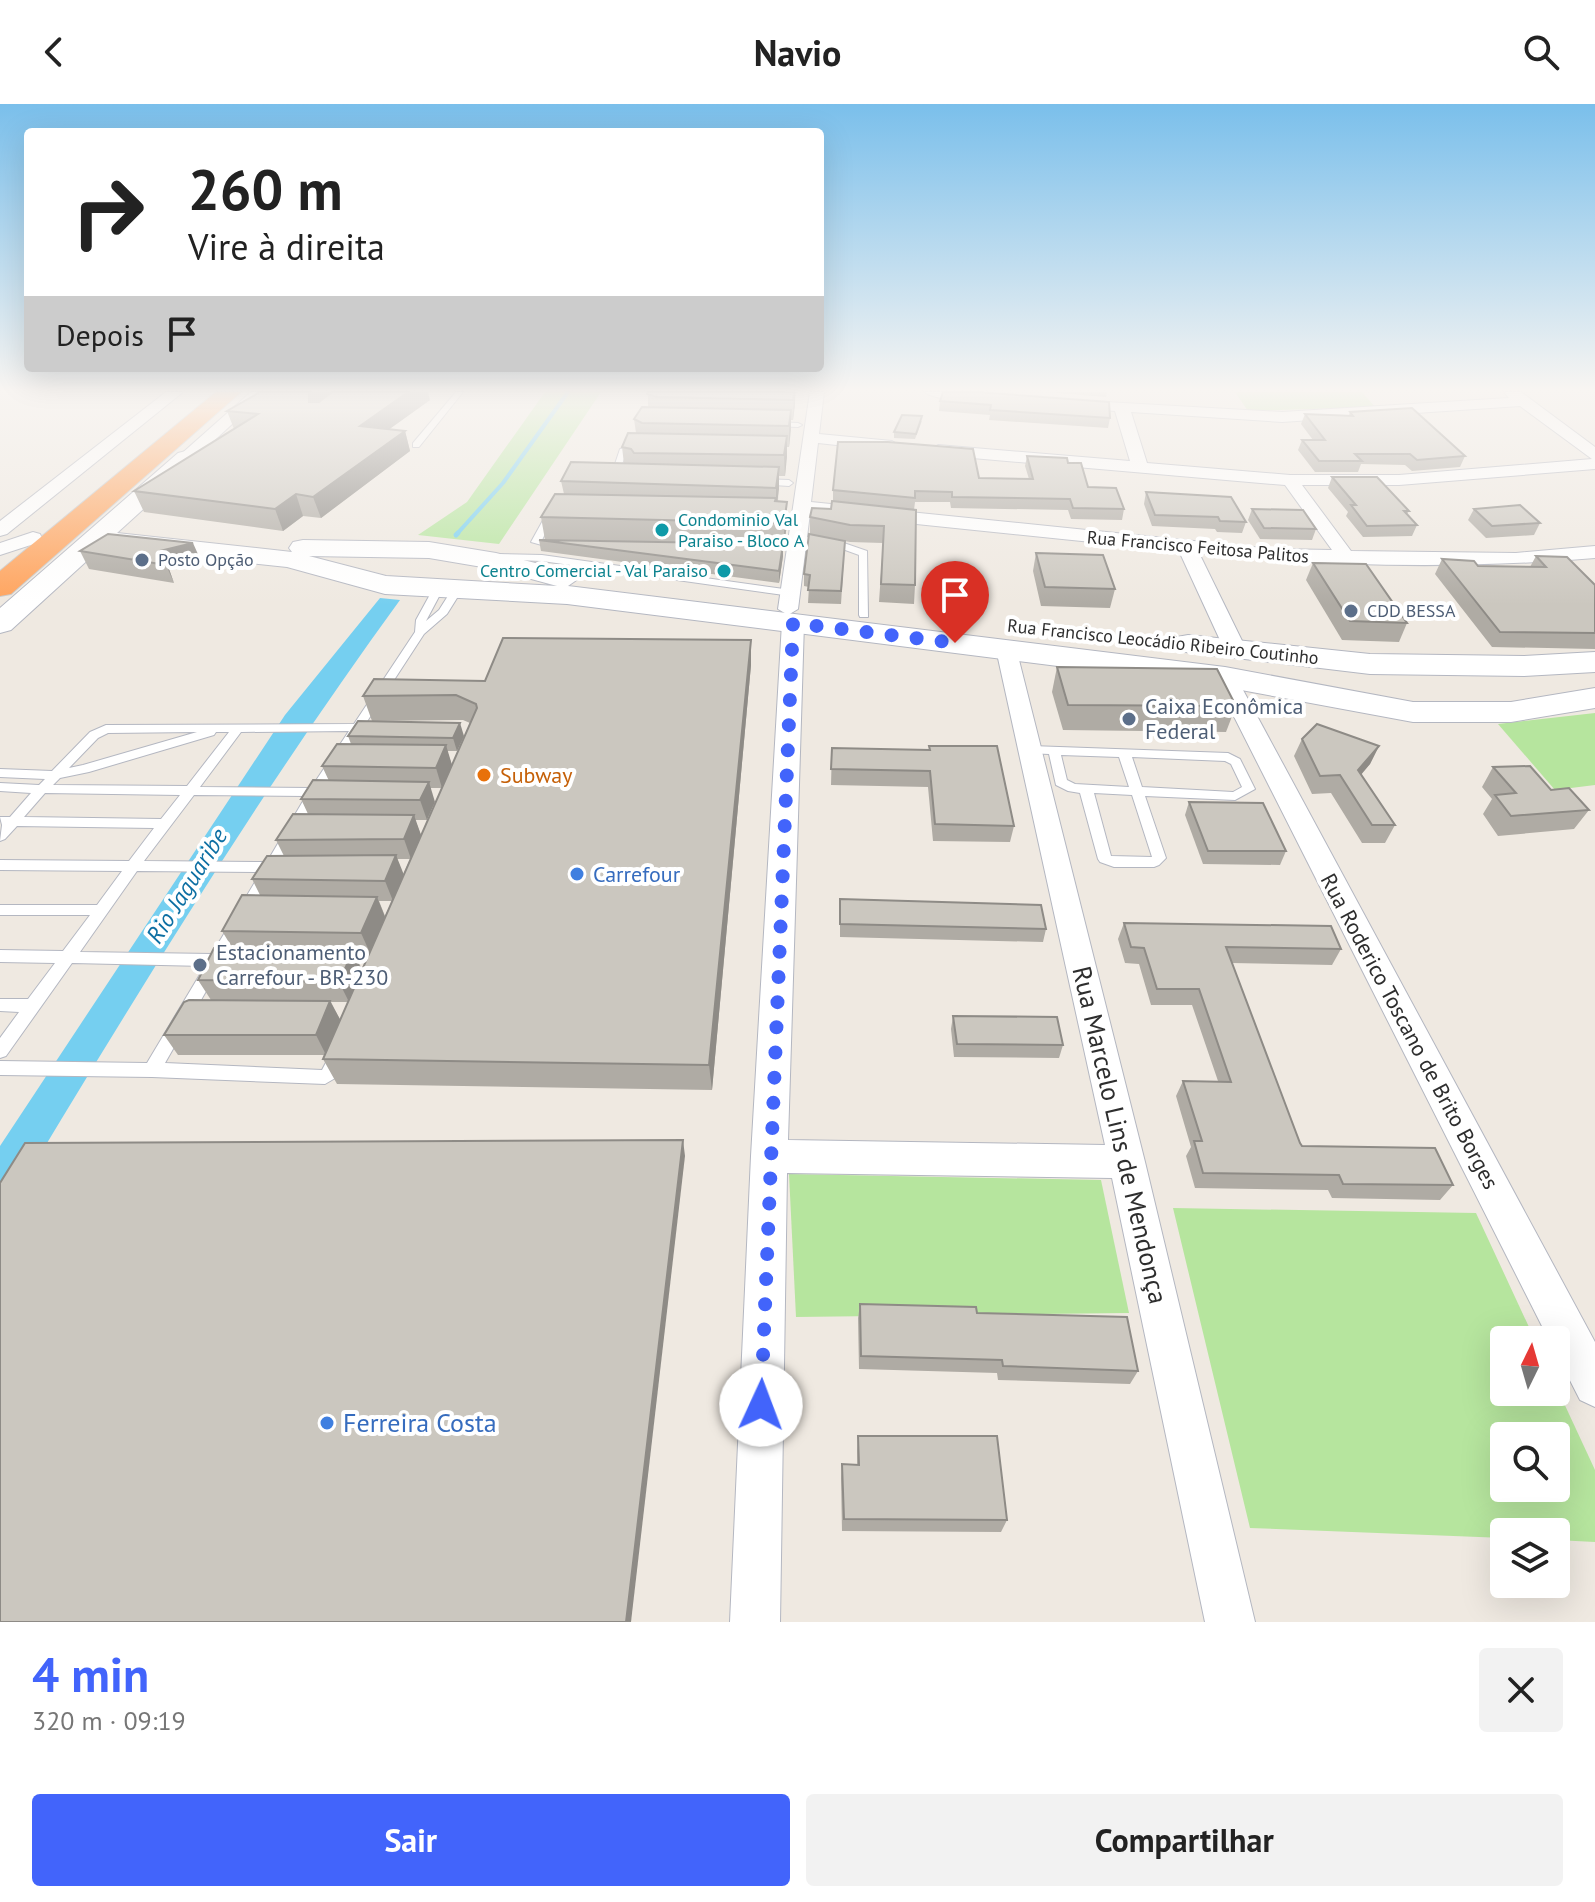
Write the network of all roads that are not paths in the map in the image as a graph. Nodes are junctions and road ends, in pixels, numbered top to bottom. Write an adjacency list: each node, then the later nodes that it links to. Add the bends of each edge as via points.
1 (86, 463): 17 (street)
2 (130, 463): 19 (highway)
3 (140, 463): 29 (highway)
4 (181, 463): 18 (main road)
5 (619, 463): 11 (lane, via 615,473 638,477)
6 (801, 463): 14 (street)
7 (1074, 463): 10 (street)
8 (1139, 463): 10 (street)
9 (1595, 464): 13 (street, via 1399,480)
10 (1141, 469): 13 (street)
11 (607, 479)
12 (744, 480): 14 (lane)
13 (1290, 480): 26 (street)
14 (798, 481): 16 (street)
15 (559, 508): 20 (lane, via 550,514 536,542)
16 (795, 513): 21 (street); 22 (street, Rua Francisco Feitosa Palitos)
17 (0, 530)
18 (106, 532): 24 (main road, Rua Francisco Leocádio Ribeiro Coutinho, via 292,547); 28 (main road, Rua Francisco Leocádio Ribeiro Coutinho, via 288,559 368,582); 33 (main road)
19 (33, 538): 23 (street); 27 (highway)
20 (574, 546)
21 (792, 547): 31 (street); 32 (lane, via 838,544 864,553)
22 (1187, 548): 26 (street, Rua Francisco Feitosa Palitos); 37 (street, Rua Roderico Toscano de Brito Borges)
23 (0, 549)
24 (429, 550): 28 (main road, via 385,566 383,575); 31 (main road, Rua Francisco Leocádio Ribeiro Coutinho, via 585,582)
25 (1595, 552): 26 (street, Rua Francisco Feitosa Palitos, via 1516,559)
26 (1347, 558)
27 (0, 565)
28 (403, 586): 30 (main road, Rua Francisco Leocádio Ribeiro Coutinho)
29 (0, 587)
30 (447, 590): 31 (main road, Rua Francisco Leocádio Ribeiro Coutinho); 34 (lane, via 421,620); 34 (lane, via 443,612)
31 (791, 608): 32 (main road, Rua Francisco Leocádio Ribeiro Coutinho); 35 (main road, Rua Francisco Leocádio Ribeiro Coutinho); 72 (street)
32 (864, 615): 37 (main road, Rua Francisco Leocádio Ribeiro Coutinho, via 1000,624)
33 (0, 624)
34 (420, 632): 41 (lane)
35 (1007, 649): 37 (main road, Rua Francisco Leocádio Ribeiro Coutinho); 44 (street, Rua Marcelo Lins de Mendonça)
36 (1595, 662): 38 (main road, Rua Francisco Leocádio Ribeiro Coutinho)
37 (1230, 664): 38 (main road, Rua Francisco Leocádio Ribeiro Coutinho); 40 (main road, Rua Francisco Leocádio Ribeiro Coutinho, via 1378,707); 74 (street, Rua Roderico Toscano de Brito Borges)
38 (1440, 666): 40 (main road, via 1479,689 1481,705)
39 (1595, 698): 40 (main road, Rua Francisco Leocádio Ribeiro Coutinho)
40 (1473, 714)
41 (356, 727): 42 (lane); 43 (lane); 52 (lane, via 345,756)
42 (386, 727)
43 (231, 728): 47 (lane); 47 (lane, via 106,729); 51 (lane)
44 (1042, 751): 45 (lane); 50 (lane, via 1061,782); 73 (street, Rua Marcelo Lins de Mendonça)
45 (1124, 753): 54 (lane); 54 (lane, via 1228,757 1249,789 1235,796)
46 (0, 773): 47 (lane)
47 (55, 775): 49 (lane)
48 (0, 787): 49 (lane)
49 (42, 789): 51 (lane); 55 (lane)
50 (1086, 789): 54 (lane); 54 (lane, via 1105,859 1154,862 1159,858)
51 (190, 790): 52 (lane); 56 (lane)
52 (315, 792): 53 (lane); 60 (lane)
53 (345, 793)
54 (1139, 793)
55 (6, 821): 56 (lane); 57 (lane)
56 (165, 824): 59 (lane)
57 (0, 836)
58 (0, 865): 59 (lane)
59 (133, 866): 60 (lane); 62 (lane)
60 (278, 867): 65 (lane)
61 (0, 910): 62 (lane)
62 (101, 910): 64 (lane)
63 (0, 956): 64 (lane)
64 (69, 956): 65 (lane); 67 (lane)
65 (222, 960): 71 (lane, via 195,1010)
66 (0, 1005): 67 (lane)
67 (33, 1006): 69 (lane)
68 (347, 1036): 71 (lane, via 329,1075)
69 (0, 1051)
70 (0, 1068): 71 (lane)
71 (152, 1070)
72 (769, 1156): 73 (street); 75 (street)
73 (1127, 1162): 76 (street, Rua Marcelo Lins de Mendonça)
74 (1595, 1385)
75 (755, 1622)
76 (1230, 1622)

